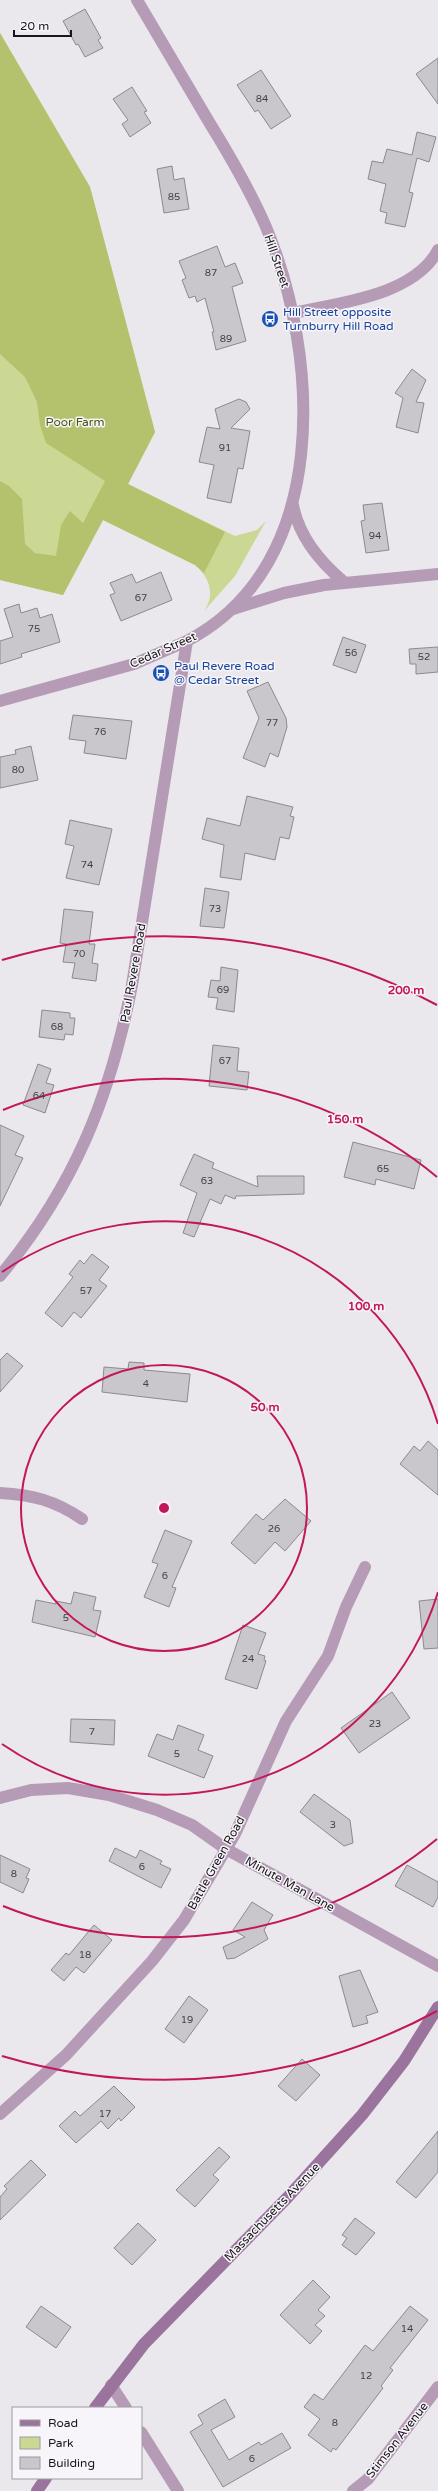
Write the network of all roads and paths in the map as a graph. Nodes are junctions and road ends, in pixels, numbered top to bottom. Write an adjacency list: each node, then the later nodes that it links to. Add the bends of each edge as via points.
1 (137, 0): 3 (street, Hill Street, via 252,197 274,248)
2 (438, 250): 3 (street, via 416,275 392,288)
3 (293, 313): 4 (street, Hill Street, via 301,373 302,411 300,462)
4 (293, 505): 6 (street, via 297,521 308,543 326,566); 7 (street, Hill Street, via 275,548 253,584)
5 (438, 574): 6 (street, Cedar Street)
6 (344, 582): 7 (street, Cedar Street, via 284,593)
7 (233, 609): 8 (street, Cedar Street)
8 (187, 641): 9 (street, Cedar Street, via 134,664); 10 (street, Paul Revere Road, via 132,985 104,1099 84,1147 57,1196 29,1242)
9 (0, 701)
10 (0, 1276)
11 (0, 1493): 12 (street, via 47,1500 63,1506)
12 (82, 1519)
13 (365, 1567): 15 (street, Battle Green Road, via 346,1607 328,1656 286,1721)
14 (0, 1798): 15 (street, Minute Man Lane, via 31,1790 68,1788 109,1795 157,1810 192,1825)
15 (226, 1849): 16 (street, Minute Man Lane); 18 (street, Battle Green Road, via 184,1920 152,1961 66,2055)
16 (438, 1966)
17 (438, 2008): 19 (main road, Massachusetts Avenue, via 404,2061 362,2115 288,2198 144,2344)
18 (0, 2114)
19 (111, 2385): 21 (main road, Massachusetts Avenue); 22 (street)
20 (438, 2387): 27 (street, Stimson Avenue, via 368,2479)
21 (96, 2407)
22 (125, 2407)
23 (142, 2434): 26 (street)
24 (45, 2479): 25 (main road)
25 (37, 2491)
26 (178, 2491)
27 (353, 2491)

